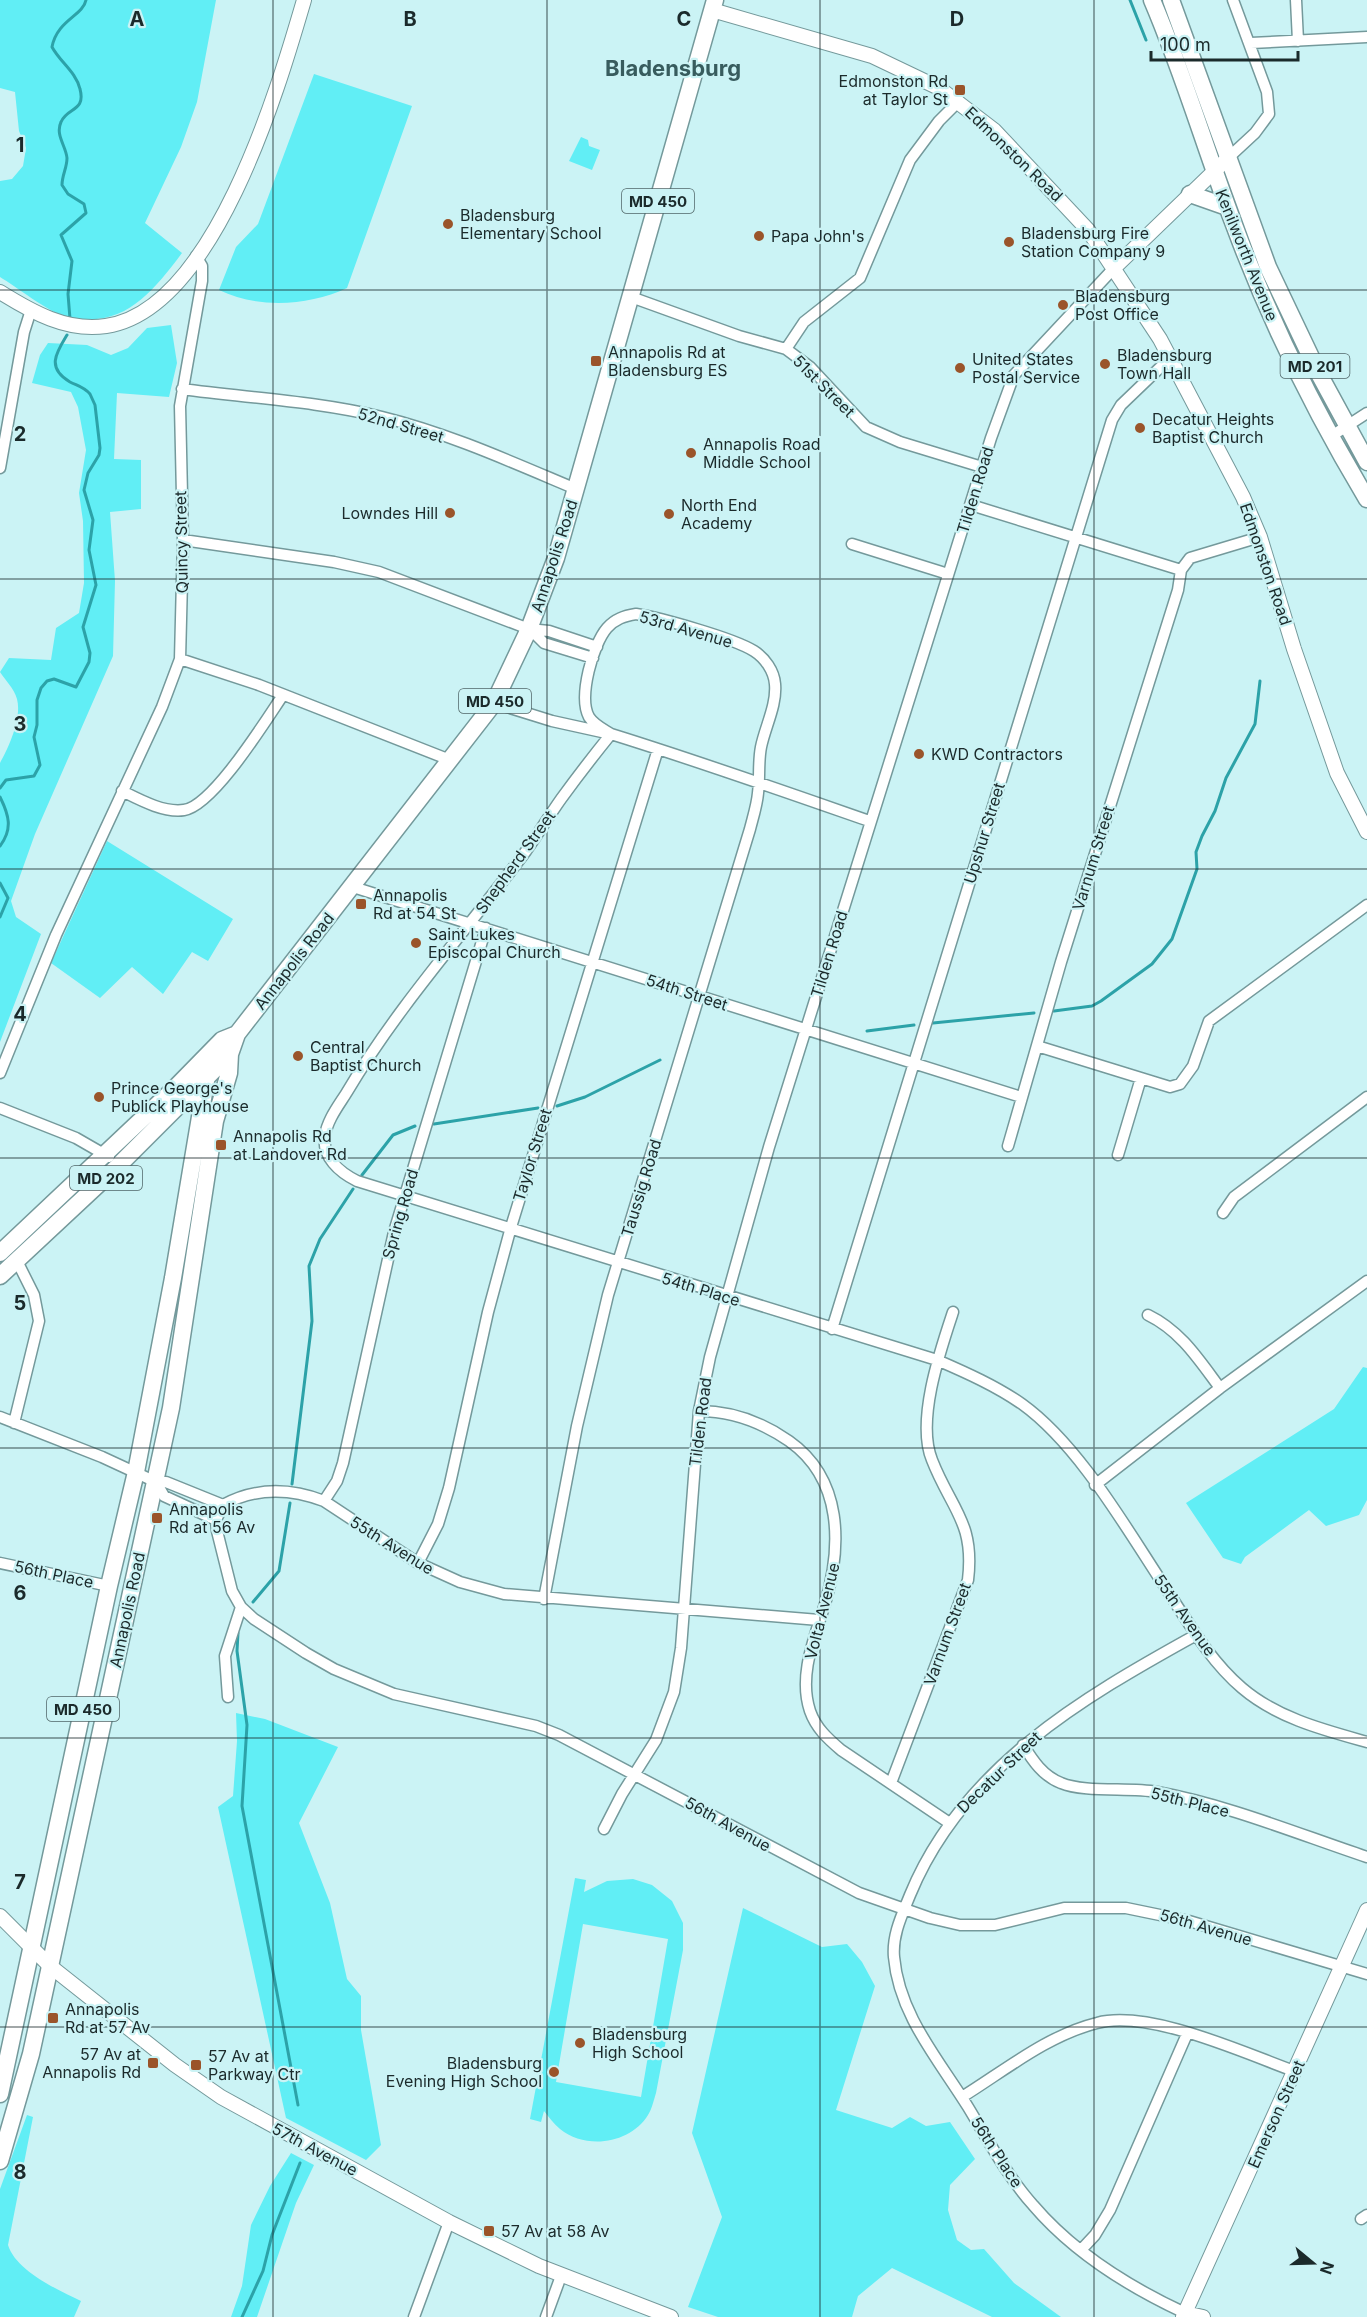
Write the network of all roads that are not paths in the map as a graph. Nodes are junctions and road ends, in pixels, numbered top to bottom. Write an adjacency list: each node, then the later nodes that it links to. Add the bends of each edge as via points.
1 (304, 0): 15 (street, via 256,150 229,204)
2 (1152, 0): 12 (main road, Kenilworth Avenue / MD 201)
3 (1172, 0): 11 (main road, Kenilworth Avenue / MD 201)
4 (1233, 0): 9 (street)
5 (1296, 0): 8 (street)
6 (713, 5): 10 (street, Edmonston Road, via 884,61); 18 (main road, Annapolis Road / MD 450)
7 (1367, 37): 8 (street)
8 (1298, 41): 9 (street)
9 (1251, 43): 11 (street, via 1267,92 1269,114)
10 (958, 101): 16 (street, Edmonston Road, via 994,130 1065,203); 20 (street, via 910,160 860,278 804,322)
11 (1228, 158): 12 (street, Tilden Road); 24 (main road, Kenilworth Avenue / MD 201, via 1286,307)
12 (1214, 171): 13 (street, Tilden Road); 14 (main road, Kenilworth Avenue / MD 201)
13 (1190, 194): 14 (main road); 16 (street, Tilden Road)
14 (1227, 207): 25 (main road, Kenilworth Avenue / MD 201, via 1287,352)
15 (196, 256): 19 (street, via 153,305 126,321 81,326 55,321); 22 (street, Quincy Street, via 202,266 202,281)
16 (1115, 267): 21 (street, Edmonston Road); 27 (street, Tilden Road, via 1014,375)
17 (0, 292): 19 (street)
18 (631, 297): 20 (street, 51st Street); 29 (main road, Annapolis Road / MD 450)
19 (31, 310): 28 (street)
20 (786, 349): 27 (street, 51st Street, via 810,367 866,427)
21 (1170, 358): 32 (street, Upshur Street, via 1116,412); 33 (street, Edmonston Road, via 1235,479)
22 (182, 389): 29 (street, 52nd Street, via 385,417); 34 (street, Quincy Street, via 178,427)
23 (1367, 413): 24 (street)
24 (1347, 428): 25 (street); 26 (main road, Kenilworth Avenue / MD 201)
25 (1330, 437): 30 (main road, Kenilworth Avenue / MD 201)
26 (1367, 462)
27 (981, 467): 31 (street, Tilden Road)
28 (0, 468)
29 (576, 489): 38 (main road, Annapolis Road / MD 450, via 545,592)
30 (1367, 499)
31 (970, 505): 32 (street); 37 (street, Tilden Road)
32 (1076, 537): 36 (street); 62 (street, Upshur Street)
33 (1260, 537): 36 (street, via 1190,558); 50 (street, Edmonston Road, via 1337,773)
34 (183, 540): 38 (street, via 379,572); 41 (street, Quincy Street)
35 (852, 544): 37 (street)
36 (1181, 570): 59 (street, Varnum Street)
37 (948, 574): 49 (street, Tilden Road)
38 (529, 629): 39 (street, via 549,631); 40 (street, via 544,643); 43 (main road, Annapolis Road / MD 450)
39 (597, 647): 40 (street, 53rd Avenue); 47 (street, 53rd Avenue, via 606,628 624,616 636,614 740,644 764,659 772,670 775,685 761,748)
40 (593, 658): 44 (street, 53rd Avenue, via 585,690 586,708 592,722)
41 (180, 659): 42 (street); 48 (street, Quincy Street)
42 (284, 695): 46 (street); 48 (street, via 213,791 196,807 170,810)
43 (494, 703): 44 (street); 46 (main road, Annapolis Road / MD 450)
44 (611, 734): 45 (street); 53 (street, Shepherd Street)
45 (658, 749): 47 (street); 55 (street, Taylor Street)
46 (450, 760): 51 (main road, Annapolis Road / MD 450)
47 (759, 782): 49 (street); 56 (street, Taussig Road, via 750,829)
48 (122, 791): 63 (street, Quincy Street, via 56,935)
49 (869, 821): 57 (street, Tilden Road)
50 (1367, 832)
51 (353, 887): 53 (street, 54th Street); 58 (main road, Annapolis Road / MD 450)
52 (1367, 905): 65 (street, via 1209,1022 1193,1066 1180,1084 1170,1087)
53 (470, 923): 54 (street, 54th Street); 70 (street, Shepherd Street, via 384,1035)
54 (486, 928): 55 (street, 54th Street); 76 (street, Spring Road)
55 (591, 962): 56 (street, 54th Street); 78 (street, Taylor Street)
56 (699, 996): 57 (street, 54th Street); 81 (street, Taussig Road)
57 (805, 1029): 62 (street, 54th Street); 84 (street, Tilden Road)
58 (237, 1034): 60 (main road, MD 450); 61 (main road, MD 450, via 222,1040)
59 (1037, 1046): 65 (street); 66 (street, Varnum Street)
60 (230, 1054): 64 (main road, MD 202); 94 (main road, Annapolis Road / MD 450, via 229,1073 215,1121 180,1356)
61 (208, 1055): 64 (main road, Annapolis Road / MD 450); 73 (main road, MD 202)
62 (914, 1063): 66 (street, 54th Street); 87 (street, Upshur Street)
63 (0, 1073)
64 (207, 1075): 69 (main road, MD 202); 71 (main road, Annapolis Road / MD 450)
65 (1145, 1080): 74 (street)
66 (1021, 1097): 72 (street, Varnum Street)
67 (1367, 1097): 77 (street, via 1234,1197)
68 (0, 1108): 73 (street)
69 (177, 1108): 71 (main road); 75 (main road, MD 202)
70 (337, 1108): 76 (street, 54th Place, via 324,1138 332,1162 357,1181)
71 (199, 1118): 93 (main road, Annapolis Road / MD 450)
72 (1008, 1146)
73 (106, 1154): 75 (street); 79 (main road, MD 202)
74 (1118, 1155)
75 (118, 1166): 80 (main road, MD 202)
76 (404, 1196): 78 (street, 54th Place); 96 (street, Spring Road, via 381,1281 343,1462)
77 (1223, 1214)
78 (511, 1227): 81 (street, 54th Place); 100 (street, Taylor Street, via 449,1488 438,1524)
79 (0, 1253)
80 (17, 1261): 82 (main road, MD 202); 92 (street, via 34,1295 39,1321)
81 (617, 1262): 84 (street, 54th Place); 102 (street, Taussig Road, via 580,1415)
82 (0, 1276)
83 (1367, 1281): 89 (street)
84 (725, 1296): 87 (street, 54th Place); 90 (street, Tilden Road)
85 (953, 1312): 88 (street, Varnum Street)
86 (1148, 1315): 89 (street, via 1166,1324 1188,1344)
87 (832, 1329): 88 (street, 54th Place)
88 (937, 1360): 95 (street, 54th Place, via 1001,1390 1024,1406 1066,1446); 111 (street, Varnum Street, via 927,1441 931,1460 960,1514 971,1556 959,1609)
89 (1220, 1388): 95 (street)
90 (699, 1411): 104 (street, Tilden Road); 105 (street, Volta Avenue, via 756,1422 792,1443 817,1469 832,1504 836,1540 835,1562)
91 (0, 1417): 92 (street)
92 (14, 1423): 93 (street)
93 (136, 1473): 94 (street); 101 (main road, Annapolis Road / MD 450)
94 (156, 1482): 97 (street, via 166,1482); 98 (street, via 164,1496); 119 (main road, Annapolis Road / MD 450)
95 (1095, 1485): 106 (street, 55th Avenue)
96 (324, 1501): 97 (street, 55th Avenue, via 282,1490 255,1492); 100 (street, 55th Avenue)
97 (223, 1504): 98 (street)
98 (216, 1520): 103 (street, 56th Avenue, via 228,1576)
99 (0, 1563): 101 (street, 56th Place)
100 (418, 1563): 102 (street, 55th Avenue, via 480,1588)
101 (109, 1586): 118 (main road, Annapolis Road / MD 450)
102 (544, 1599): 104 (street, 55th Avenue)
103 (241, 1607): 107 (street, via 225,1656); 110 (street, 56th Avenue, via 278,1636 364,1683 394,1694 536,1726)
104 (684, 1608): 105 (street, 55th Avenue); 110 (street, Tilden Road, via 674,1692 656,1740)
105 (819, 1620): 111 (street, Volta Avenue, via 807,1671 810,1710 825,1737)
106 (1196, 1635): 108 (street, 55th Avenue, via 1241,1687 1258,1700 1295,1719); 109 (street, Decatur Street, via 1096,1692)
107 (228, 1697)
108 (1367, 1742)
109 (1023, 1745): 112 (street, Decatur Street); 114 (street, 55th Place, via 1043,1772 1063,1784 1133,1789 1185,1799)
110 (635, 1773): 113 (street, Tilden Road); 115 (street, 56th Avenue, via 834,1880)
111 (891, 1782): 112 (street, Volta Avenue)
112 (948, 1822): 115 (street, Decatur Street)
113 (604, 1829)
114 (1367, 1857)
115 (904, 1910): 120 (street, 56th Avenue, via 973,1926 1006,1923 1064,1908 1125,1908 1199,1924); 125 (street, 56th Place, via 894,1942 897,1977 914,2022)
116 (1367, 1910): 120 (street, Emerson Street)
117 (0, 1916): 118 (street, 57th Avenue)
118 (33, 1946): 119 (street, 57th Avenue); 124 (main road, Annapolis Road / MD 450)
119 (50, 1966): 126 (main road, Annapolis Road / MD 450, via 24,2086); 127 (street, 57th Avenue, via 221,2097)
120 (1343, 1967): 121 (street, 56th Avenue); 123 (street, Emerson Street)
121 (1367, 1974)
122 (1187, 2034): 123 (street); 125 (street, via 1136,2021 1099,2022 1057,2040); 128 (street, via 1110,2210)
123 (1294, 2071): 130 (street, Emerson Street)
124 (0, 2094)
125 (962, 2097): 128 (street, 56th Place, via 1017,2186 1057,2231)
126 (0, 2162)
127 (449, 2222): 129 (street, 57th Avenue); 131 (street)
128 (1081, 2250): 130 (street, 56th Place)
129 (561, 2276): 132 (street); 133 (street, 57th Avenue)
130 (1184, 2315): 134 (street, 56th Place)
131 (414, 2317)
132 (546, 2317)
133 (671, 2317)
134 (1203, 2317)

